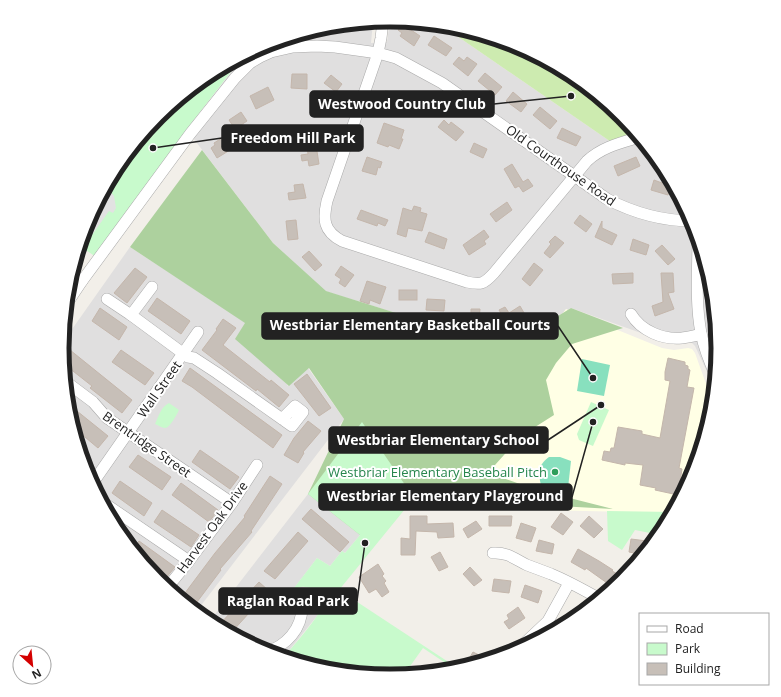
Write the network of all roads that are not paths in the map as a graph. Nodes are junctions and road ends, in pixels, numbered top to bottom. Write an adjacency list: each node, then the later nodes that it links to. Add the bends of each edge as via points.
1 (383, 27): 2 (street)
2 (378, 53): 4 (street, Old Courthouse Road, via 396,58 442,82); 4 (street, via 324,214 327,228 336,238 467,282 481,284 490,278); 8 (street, Old Courthouse Road, via 336,47 300,46 271,52 250,63 220,96)
3 (634, 139): 4 (street, via 593,155)
4 (574, 176): 5 (street, Old Courthouse Road, via 630,210 650,216)
5 (686, 221)
6 (698, 255): 15 (street)
7 (77, 278): 8 (street)
8 (82, 281): 10 (street, Old Courthouse Road)
9 (152, 287): 13 (street)
10 (74, 292)
11 (107, 299): 13 (street)
12 (631, 314): 15 (street, via 645,329 664,337 683,338)
13 (131, 315): 16 (street)
14 (198, 332): 16 (street, Wall Street)
15 (701, 334): 17 (street)
16 (184, 353): 19 (street); 20 (street, Wall Street)
17 (711, 363)
18 (72, 386): 20 (street, Brentridge Street, via 93,402 107,418)
19 (282, 419): 19 (street, via 292,426 303,412 295,406)
20 (129, 432): 22 (street, Wall Street); 23 (street, Brentridge Street)
21 (257, 466): 23 (street, Harvest Oak Drive)
22 (96, 478)
23 (232, 503): 26 (street, Harvest Oak Drive)
24 (112, 508): 26 (street)
25 (493, 553): 28 (street, via 507,554)
26 (189, 561): 27 (street, Harvest Oak Drive)
27 (171, 583)
28 (569, 583): 29 (street); 31 (street, via 548,621)
29 (594, 597)
30 (302, 607): 32 (street, via 296,630)
31 (529, 639)
32 (275, 649)

